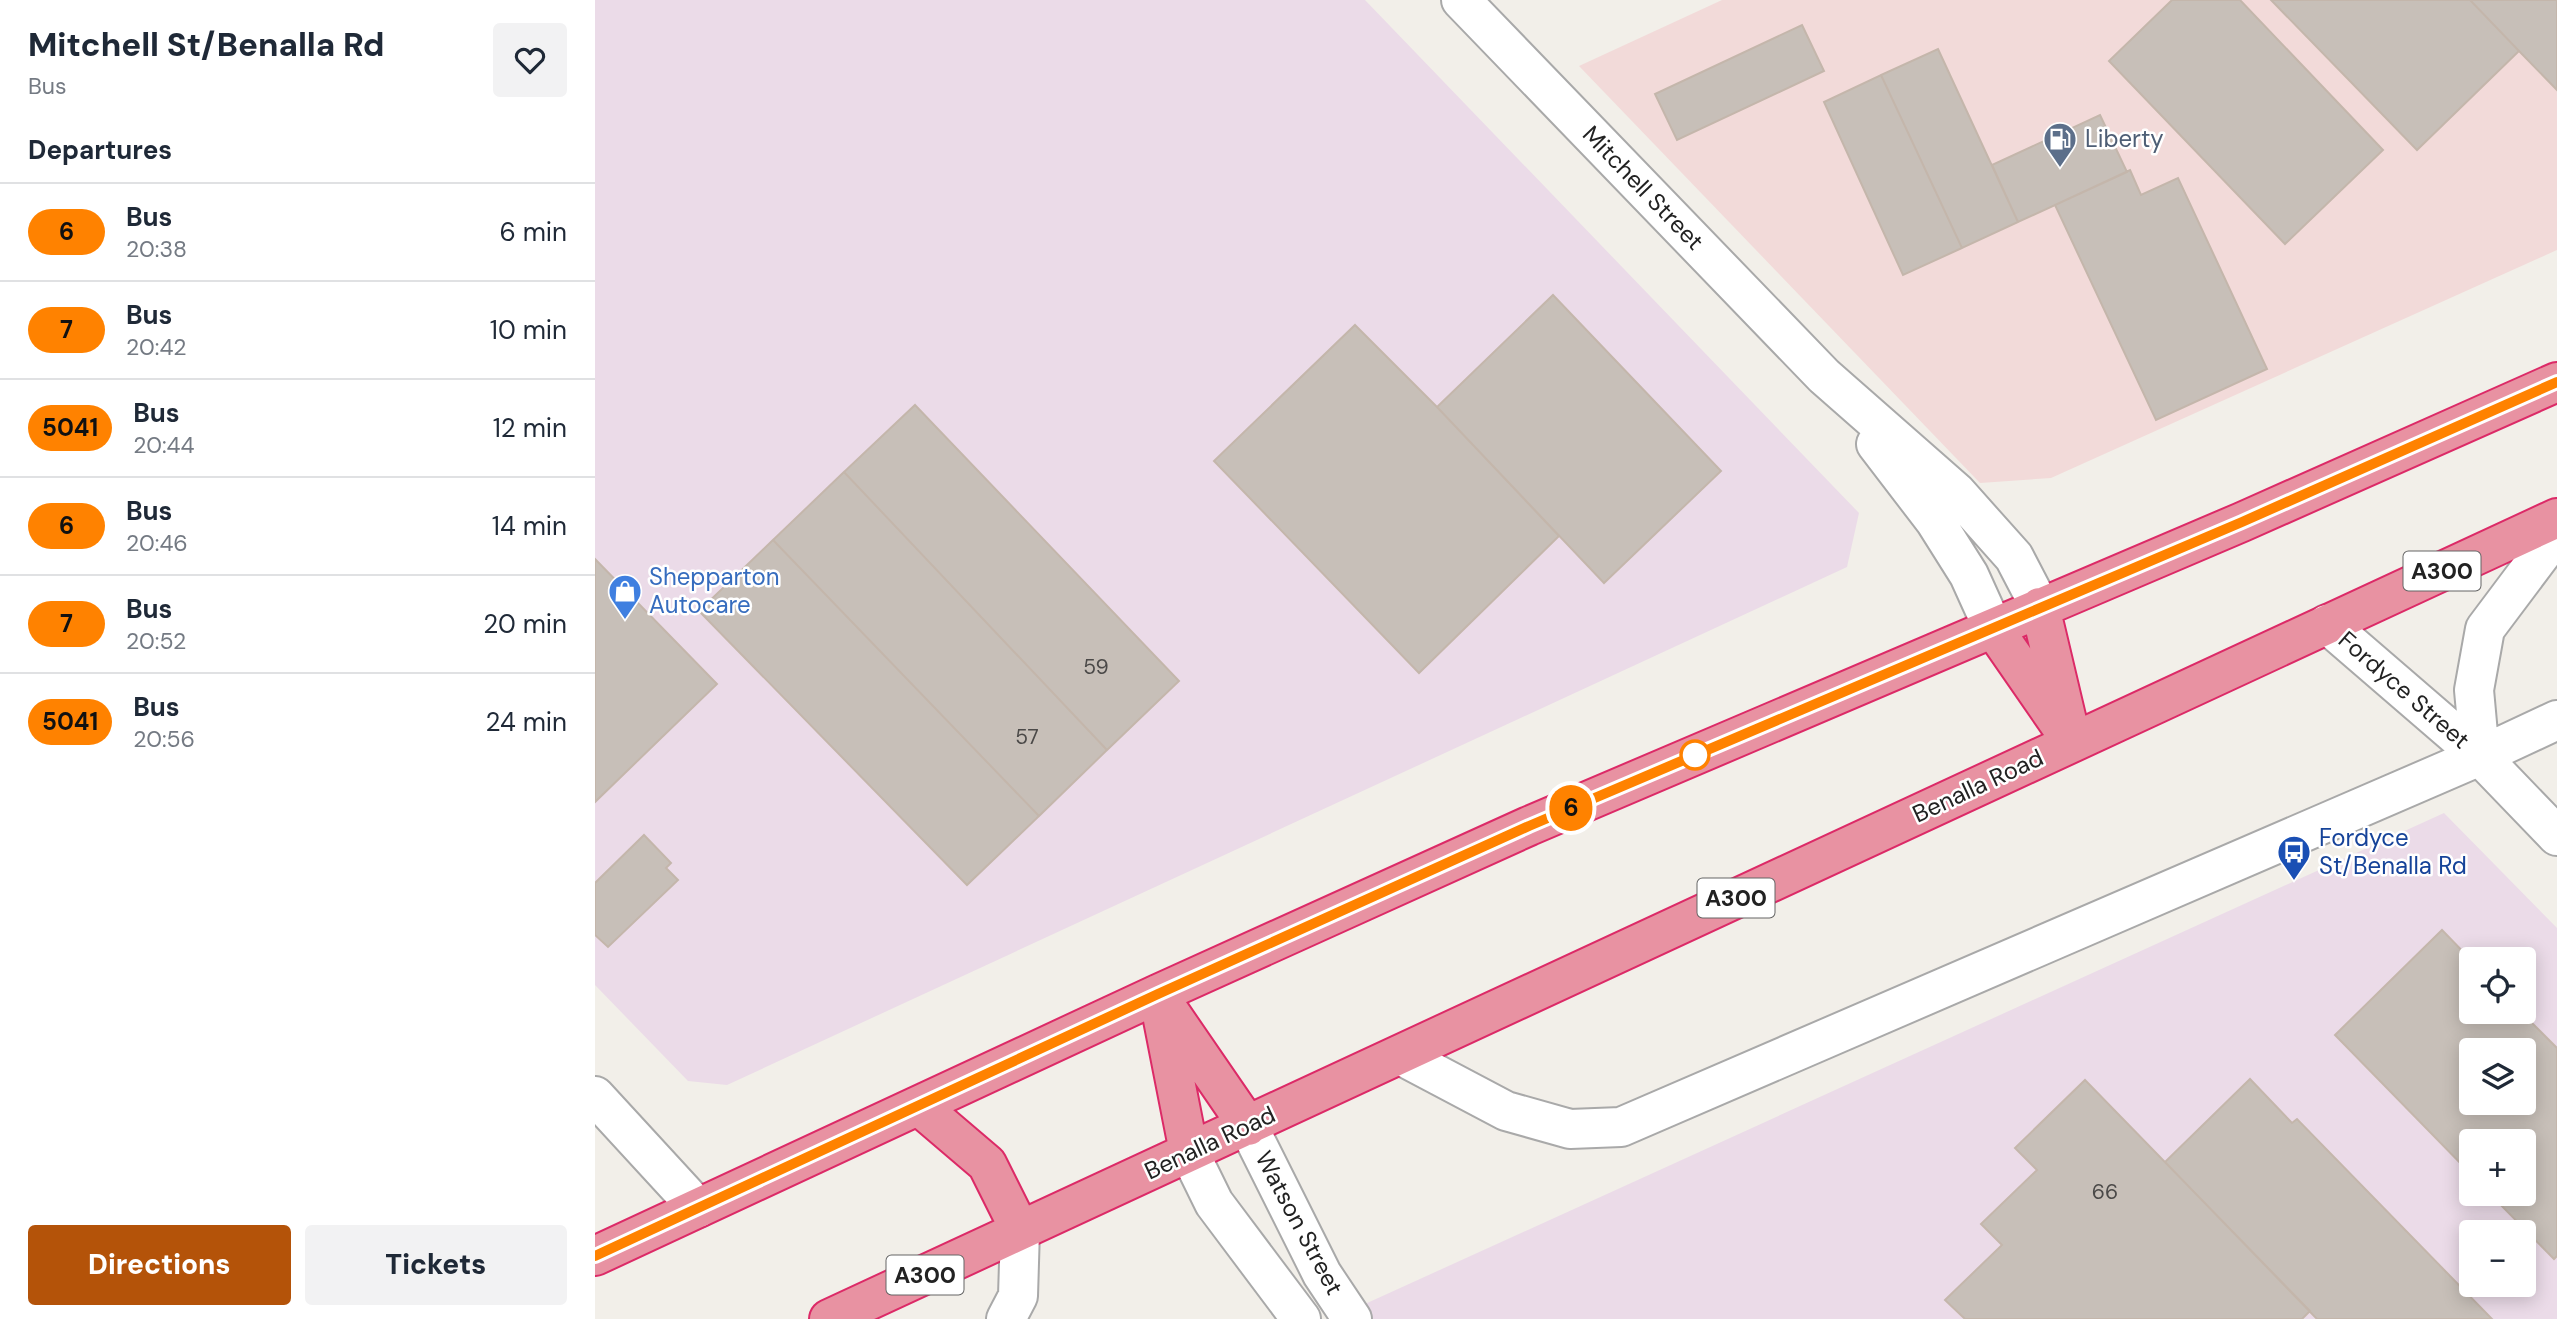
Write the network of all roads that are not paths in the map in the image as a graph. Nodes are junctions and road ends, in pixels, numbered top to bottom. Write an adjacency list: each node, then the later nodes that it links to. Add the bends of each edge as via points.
1 (1461, 0): 2 (street, Mitchell Street)
2 (1824, 376): 6 (street, Mitchell Street, via 1956,492 2014,557); 8 (street, Mitchell Street, via 1935,521 1969,575)
3 (2557, 382): 6 (highway)
4 (2557, 518): 7 (highway, Benalla Road / A300)
5 (2557, 533): 11 (street, Fordyce Street, via 2486,629 2474,690)
6 (2040, 607): 8 (highway); 10 (highway)
7 (2327, 624): 10 (highway, Benalla Road / A300); 11 (street, Fordyce Street)
8 (1993, 628): 10 (highway); 13 (highway, via 1529,826)
9 (2557, 720): 11 (street)
10 (2072, 742): 14 (highway, Benalla Road / A300)
11 (2480, 756): 12 (street, Fordyce Street); 14 (street, via 1621,1127 1570,1129 1506,1111)
12 (2557, 836)
13 (1158, 994): 16 (highway); 17 (highway); 18 (highway)
14 (1400, 1055): 17 (highway, Benalla Road / A300)
15 (595, 1096): 19 (street)
16 (919, 1105): 19 (highway); 20 (highway, via 987,1164)
17 (1248, 1126): 18 (highway, Benalla Road / A300); 25 (street, Watson Street, via 1322,1274)
18 (1189, 1152): 20 (highway, Benalla Road / A300); 24 (street, Watson Street, via 1214,1203)
19 (698, 1208): 21 (highway)
20 (1020, 1230): 22 (highway, Benalla Road / A300); 23 (street, via 1018,1296)
21 (595, 1256)
22 (829, 1319)
23 (1006, 1319)
24 (1301, 1319)
25 (1352, 1319)

